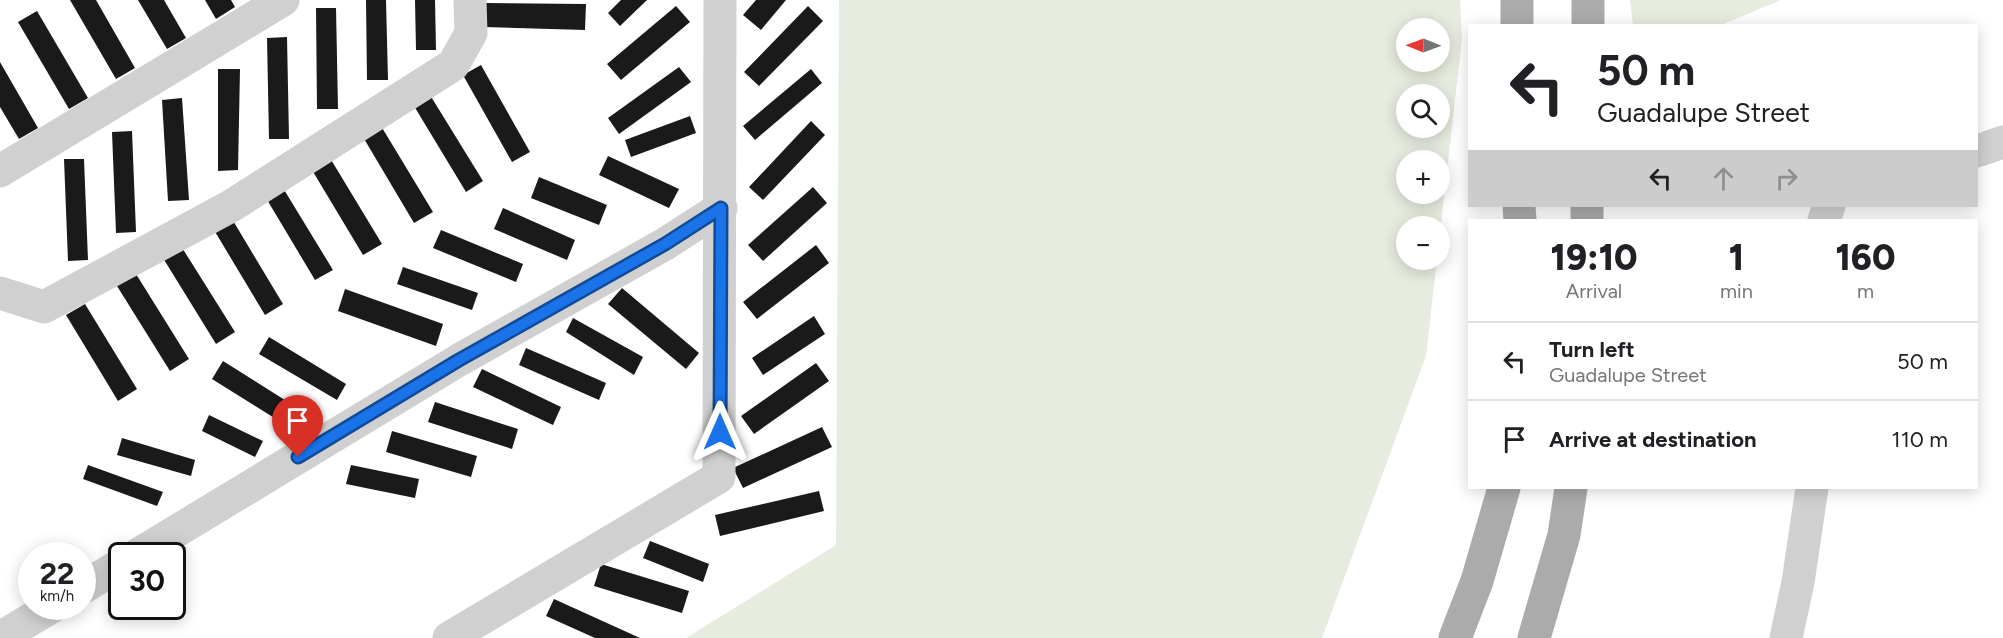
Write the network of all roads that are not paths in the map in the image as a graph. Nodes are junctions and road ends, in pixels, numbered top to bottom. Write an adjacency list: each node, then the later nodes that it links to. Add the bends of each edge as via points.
1 (283, 0): 10 (street)
2 (470, 0): 12 (street, via 471,33 453,65 231,207 44,307)
3 (720, 0): 11 (street)
4 (1516, 0): 6 (main road)
5 (1588, 0): 7 (main road)
6 (1517, 24)
7 (1588, 24)
8 (2003, 142): 9 (street)
9 (1978, 151)
10 (0, 171)
11 (721, 208): 16 (street, via 665,244 459,360); 19 (street, via 720,477)
12 (0, 293)
13 (1504, 489): 20 (main road, via 1477,581)
14 (1571, 489): 21 (main road, via 1564,535)
15 (1812, 489): 22 (street)
16 (158, 542)
17 (30, 620): 18 (street)
18 (0, 638)
19 (449, 638)
20 (1455, 638)
21 (1534, 638)
22 (1786, 638)

